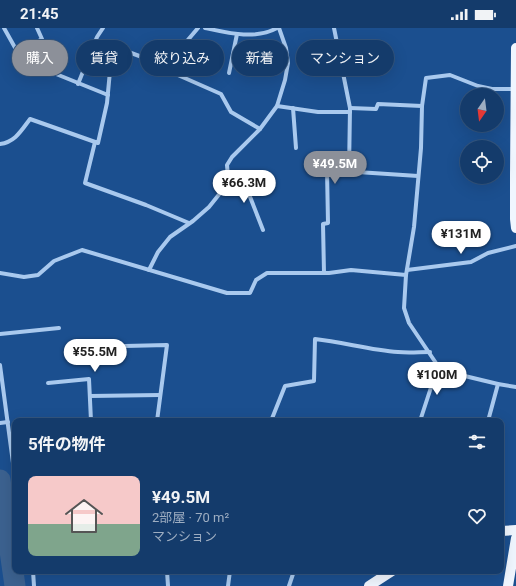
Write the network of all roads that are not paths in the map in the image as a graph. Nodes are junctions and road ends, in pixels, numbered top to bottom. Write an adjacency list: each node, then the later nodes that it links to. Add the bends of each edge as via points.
1 (4, 28): 2 (street, via 18,52 42,39)
2 (37, 28)
3 (102, 28): 15 (street)
4 (198, 28): 9 (street)
5 (205, 28): 8 (street)
6 (278, 28): 8 (street, via 259,34); 18 (street, via 286,48 288,62)
7 (334, 28): 21 (street)
8 (237, 34): 12 (street)
9 (188, 40)
10 (516, 48): 16 (main road)
11 (140, 57): 17 (street, via 122,50 113,61)
12 (229, 73)
13 (60, 76): 15 (street)
14 (180, 76): 22 (street, via 221,94 231,112)
15 (78, 84): 17 (street)
16 (515, 89): 19 (street, via 492,89 450,75 426,78); 26 (main road)
17 (108, 95): 23 (street, via 98,143)
18 (277, 106): 20 (street); 22 (street)
19 (422, 106): 21 (street, via 378,104 376,109); 29 (street)
20 (293, 108): 21 (street, via 318,112); 25 (street)
21 (350, 110): 27 (street)
22 (260, 129): 30 (street, via 232,156 228,165)
23 (95, 142): 24 (street, via 30,119 15,139); 31 (street, via 85,183 146,204)
24 (0, 144)
25 (296, 148)
26 (515, 151): 28 (main road)
27 (349, 171): 29 (street); 37 (street, via 327,170 328,223 323,224)
28 (515, 175): 32 (main road)
29 (418, 176): 38 (street, via 414,227)
30 (228, 177): 31 (street, via 221,192 209,207); 33 (street, via 246,184)
31 (189, 223): 35 (street, via 170,236)
32 (516, 228)
33 (263, 230)
34 (516, 246): 38 (street, via 488,253 471,262)
35 (149, 270): 36 (street, via 82,250 54,261 38,275 24,277); 37 (street, via 227,293 250,293 256,280 267,273)
36 (0, 273)
37 (324, 273): 38 (street, via 351,270)
38 (406, 273): 42 (street, via 404,308 409,323)
39 (59, 328): 40 (street)
40 (0, 334)
41 (125, 346): 48 (street, via 167,346)
42 (430, 352): 44 (street); 52 (street, via 399,352 315,339 314,382 285,386)
43 (0, 365): 55 (street)
44 (438, 366): 46 (street, via 444,371); 53 (street)
45 (48, 383): 49 (street, via 89,379)
46 (498, 384): 47 (street); 54 (street)
47 (516, 387)
48 (160, 395): 49 (street); 51 (street)
49 (90, 396): 50 (street)
50 (91, 418)
51 (157, 418)
52 (272, 418)
53 (421, 418)
54 (489, 418)
55 (3, 423): 56 (street)
56 (12, 464)
57 (516, 530): 58 (main road)
58 (504, 531)
59 (516, 538): 70 (main road)
60 (33, 574): 65 (street)
61 (167, 574): 66 (street)
62 (230, 574): 67 (street)
63 (293, 574): 68 (street)
64 (387, 574): 69 (main road)
65 (34, 586)
66 (168, 586)
67 (228, 586)
68 (289, 586)
69 (369, 586)
70 (508, 586)

